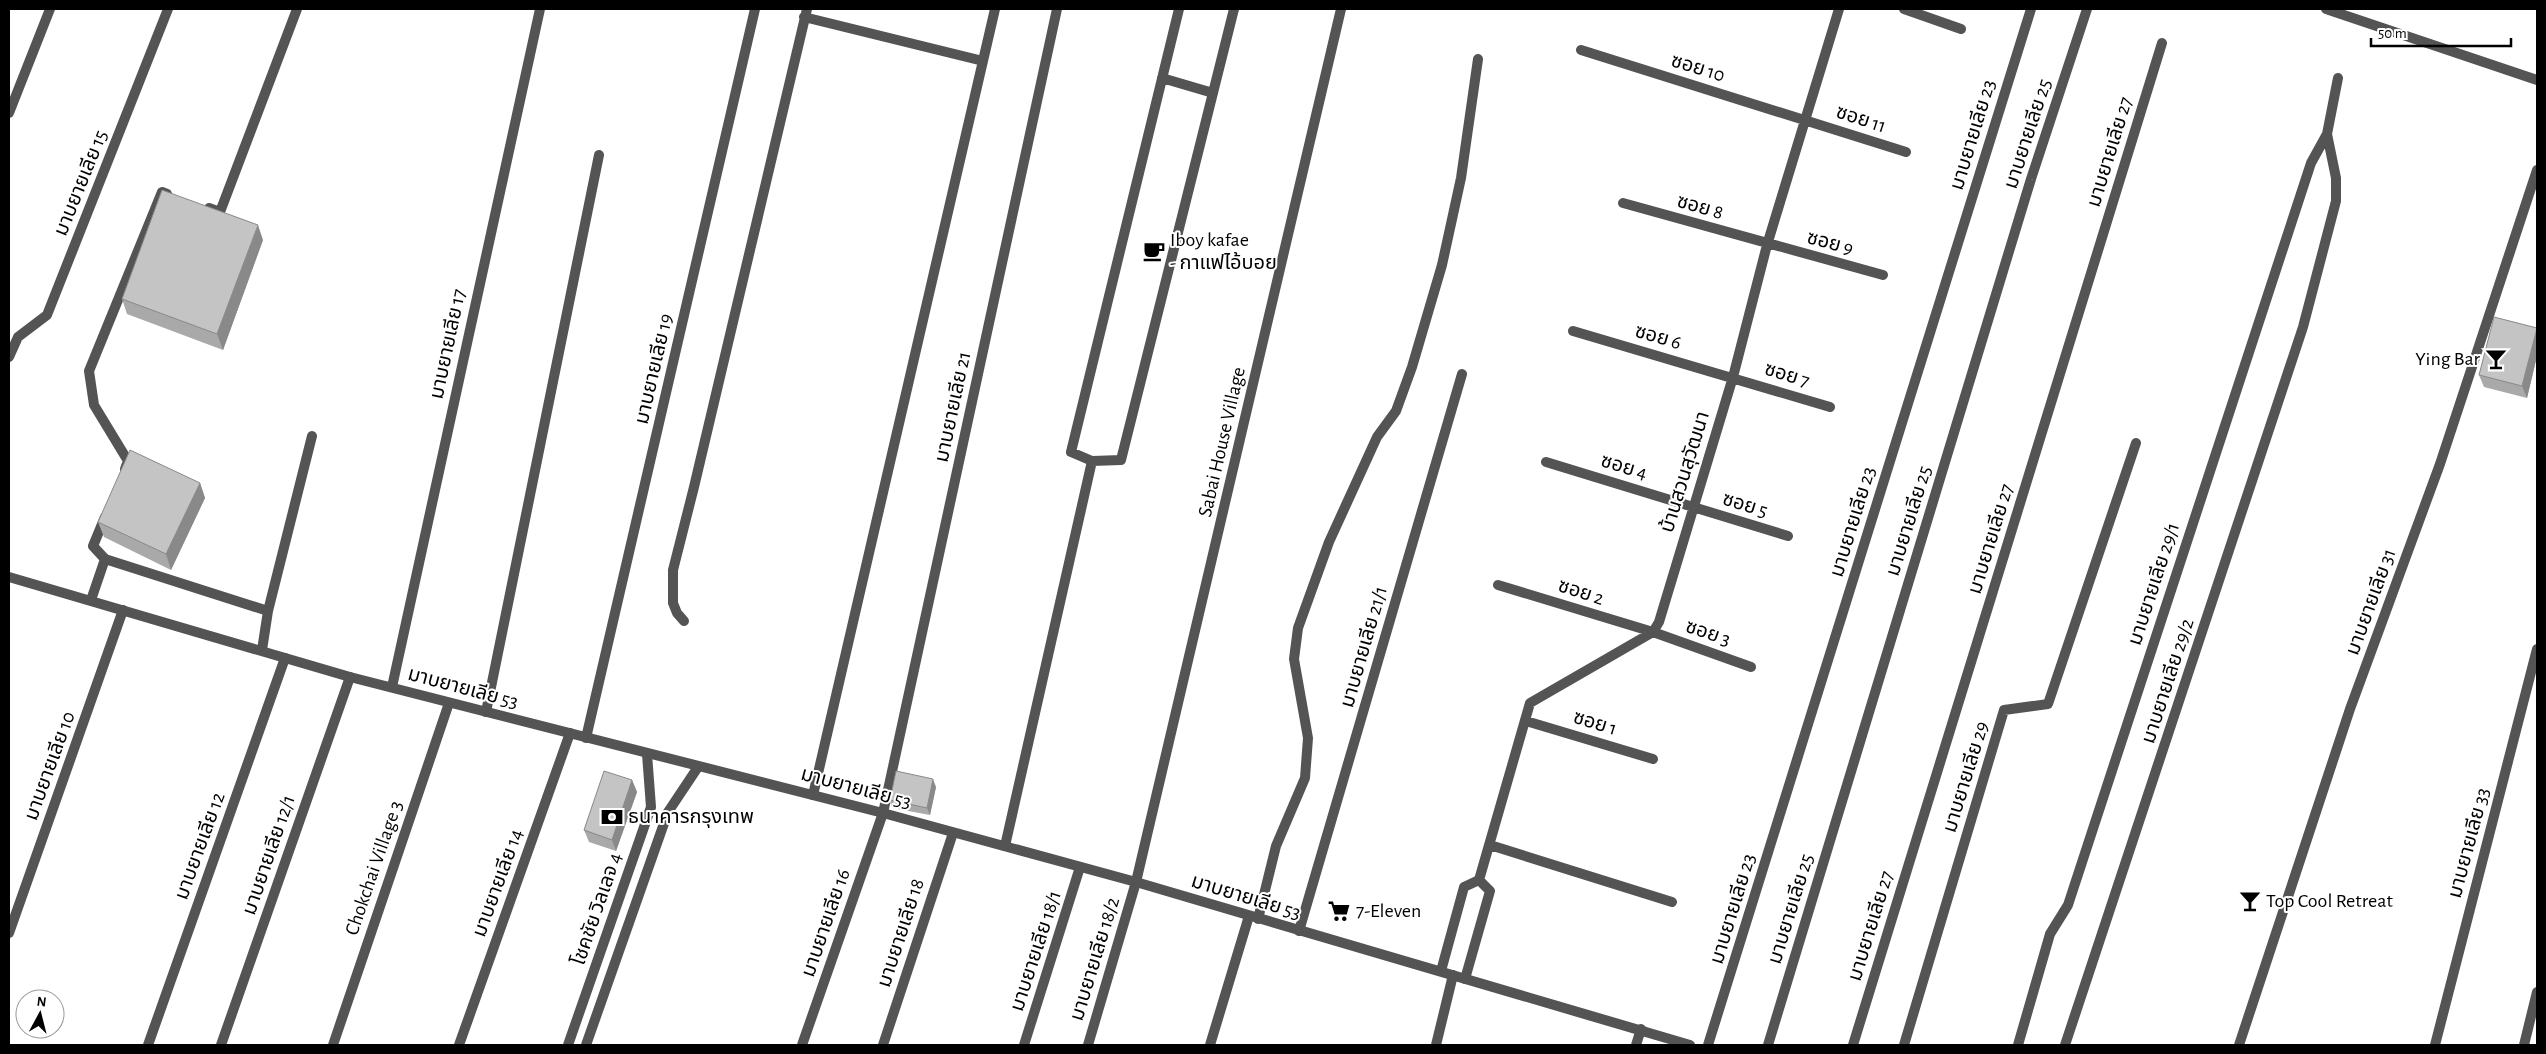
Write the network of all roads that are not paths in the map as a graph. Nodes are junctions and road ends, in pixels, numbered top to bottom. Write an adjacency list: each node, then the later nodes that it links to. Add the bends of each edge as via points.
1 (50, 9): 26 (street)
2 (168, 9): 38 (street, มาบยายเลีย 15, via 47,315 18,337)
3 (297, 9): 33 (street, via 220,212)
4 (540, 9): 63 (street, มาบยายเลีย 17)
5 (755, 9): 68 (street, มาบยายเลีย 19)
6 (995, 9): 21 (street)
7 (1058, 9): 73 (street, มาบยายเลีย 21)
8 (1179, 9): 22 (street)
9 (1234, 9): 25 (street)
10 (1341, 9): 79 (street, Sabai House Village)
11 (1839, 9): 27 (street, บ้านสวนสุวัฒนา)
12 (1904, 9): 17 (street)
13 (2031, 9): 103 (street, มาบยายเลีย 23)
14 (2087, 9): 104 (street, มาบยายเลีย 25, via 2028,189)
15 (2326, 9): 24 (street)
16 (806, 13): 21 (street); 56 (street, via 673,570 674,603)
17 (1961, 29)
18 (2162, 43): 105 (street, มาบยายเลีย 27)
19 (1581, 50): 27 (street, ซอย 10)
20 (1478, 59): 81 (street, via 1461,178 1442,264 1412,368 1396,411 1377,437 1329,542 1298,628 1294,658 1308,738 1305,778 1276,846)
21 (983, 60): 72 (street)
22 (1162, 78): 25 (street); 44 (street, via 1071,452)
23 (2338, 78): 28 (street)
24 (2537, 80)
25 (1213, 93): 44 (street, via 1121,460)
26 (9, 113)
27 (1805, 120): 29 (street, ซอย 11); 35 (street, บ้านสวนสุวัฒนา)
28 (2327, 134): 107 (street, มาบยายเลีย 29/1, via 2311,164 2068,905 2050,934); 108 (street, มาบยายเลีย 29/2, via 2336,178 2336,201 2303,327)
29 (1906, 152)
30 (598, 155): 65 (street)
31 (2537, 170): 109 (street, มาบยายเลีย 31, via 2440,464 2350,709)
32 (178, 198): 46 (street, via 162,192 89,371 94,405 128,461)
33 (195, 203)
34 (1623, 203): 35 (street, ซอย 8)
35 (1767, 245): 36 (street, ซอย 9); 40 (street, บ้านสวนสุวัฒนา)
36 (1883, 275)
37 (1572, 331): 40 (street, ซอย 6)
38 (9, 357)
39 (1462, 374): 82 (street, มาบยายเลีย 21/1)
40 (1733, 377): 41 (street, ซอย 7); 48 (street, บ้านสวนสุวัฒนา)
41 (1830, 407)
42 (312, 436): 55 (street)
43 (2136, 443): 106 (street, มาบยายเลีย 29, via 2048,704 2004,710)
44 (1092, 461): 76 (street)
45 (1546, 462): 48 (street, ซอย 4)
46 (121, 478)
47 (111, 504): 50 (street, via 93,546)
48 (1692, 506): 49 (street, ซอย 5); 57 (street, บ้านสวนสุวัฒนา, via 1659,622)
49 (1788, 536)
50 (105, 559): 53 (street); 55 (street)
51 (9, 579): 53 (street, มาบยายเลีย 53)
52 (1498, 585): 57 (street, ซอย 2)
53 (91, 600): 54 (street, มาบยายเลีย 53)
54 (123, 610): 59 (street, มาบยายเลีย 53); 83 (street, มาบยายเลีย 10)
55 (268, 611): 59 (street)
56 (684, 621)
57 (1653, 632): 61 (street, ซอย 3); 66 (street, via 1530,704)
58 (2537, 649): 110 (street, มาบยายเลีย 33)
59 (262, 650): 60 (street, มาบยายเลีย 53)
60 (285, 658): 62 (street, มาบยายเลีย 53); 89 (street, มาบยายเลีย 12)
61 (1751, 667)
62 (350, 677): 63 (street, มาบยายเลีย 53); 90 (street, มาบยายเลีย 12/1)
63 (392, 687): 64 (street, มาบยายเลีย 53)
64 (449, 703): 65 (street, มาบยายเลีย 53); 91 (street, Chokchai Village 3)
65 (486, 712): 67 (street, มาบยายเลีย 53)
66 (1526, 721): 70 (street, ซอย 1); 75 (street)
67 (570, 733): 68 (street, มาบยายเลีย 53); 92 (street, มาบยายเลีย 14)
68 (586, 738): 69 (street, มาบยายเลีย 53)
69 (647, 754): 71 (street, มาบยายเลีย 53); 93 (street, โชคชัย วิลเลจ 4, via 651,807)
70 (1654, 759)
71 (698, 767): 72 (street, มาบยายเลีย 53); 94 (street, โชคชัย วิลเลจ 4, via 668,812)
72 (813, 795): 73 (street, มาบยายเลีย 53)
73 (883, 813): 74 (street, มาบยายเลีย 53); 95 (street, มาบยายเลีย 16)
74 (953, 832): 76 (street, มาบยายเลีย 53); 96 (street, มาบยายเลีย 18)
75 (1490, 845): 78 (street); 80 (street)
76 (1005, 846): 77 (street, มาบยายเลีย 53)
77 (1080, 867): 79 (street, มาบยายเลีย 53); 97 (street, มาบยายเลีย 18/1)
78 (1479, 880): 84 (street, via 1464,887); 86 (street, via 1490,891)
79 (1136, 882): 81 (street, มาบยายเลีย 53); 98 (street, มาบยายเลีย 18/2)
80 (1672, 902)
81 (1254, 917): 82 (street, มาบยายเลีย 53); 99 (street)
82 (1299, 931): 84 (street, มาบยายเลีย 53)
83 (9, 933)
84 (1441, 971): 85 (street, มาบยายเลีย 53)
85 (1453, 975): 86 (street, มาบยายเลีย 53); 100 (street)
86 (1465, 979): 88 (street, มาบยายเลีย 53)
87 (2537, 992): 111 (street)
88 (1640, 1030): 101 (street); 102 (street, มาบยายเลีย 53)
89 (148, 1045)
90 (220, 1045)
91 (333, 1045)
92 (459, 1045)
93 (568, 1045)
94 (586, 1045)
95 (802, 1045)
96 (884, 1045)
97 (1024, 1045)
98 (1088, 1045)
99 (1210, 1045)
100 (1436, 1045)
101 (1636, 1045)
102 (1690, 1045)
103 (1708, 1045)
104 (1768, 1045)
105 (1853, 1045)
106 (1904, 1045)
107 (2018, 1045)
108 (2065, 1045)
109 (2238, 1045)
110 (2435, 1045)
111 (2524, 1045)

